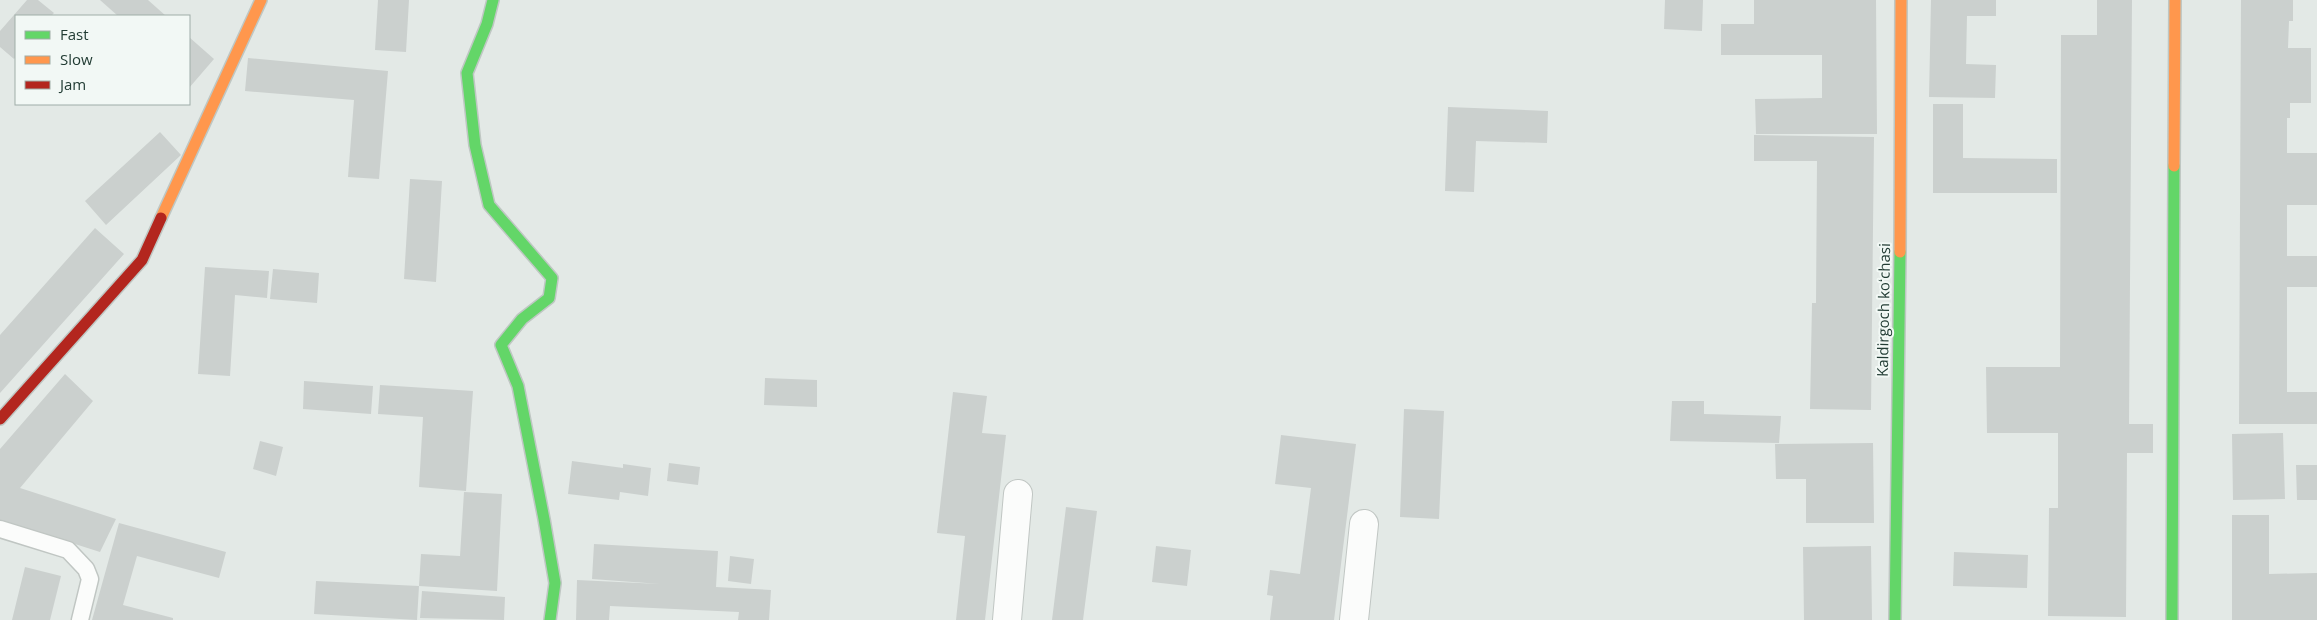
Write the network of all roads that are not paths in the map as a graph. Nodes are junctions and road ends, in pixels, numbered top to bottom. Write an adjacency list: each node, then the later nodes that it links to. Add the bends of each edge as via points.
1 (261, 0): 5 (street, via 142,260)
2 (493, 0): 10 (street, via 467,73 475,145 489,205 552,278 549,298 522,319 501,345 518,386 544,519 555,583)
3 (1901, 0): 13 (street, Kaldirgoch koʻchasi)
4 (2175, 0): 14 (street)
5 (0, 419)
6 (1018, 494): 11 (street)
7 (1364, 524): 12 (street)
8 (0, 529): 9 (lane, via 68,550 86,569 90,579)
9 (80, 620)
10 (550, 620)
11 (1007, 620)
12 (1354, 620)
13 (1895, 620)
14 (2172, 620)

